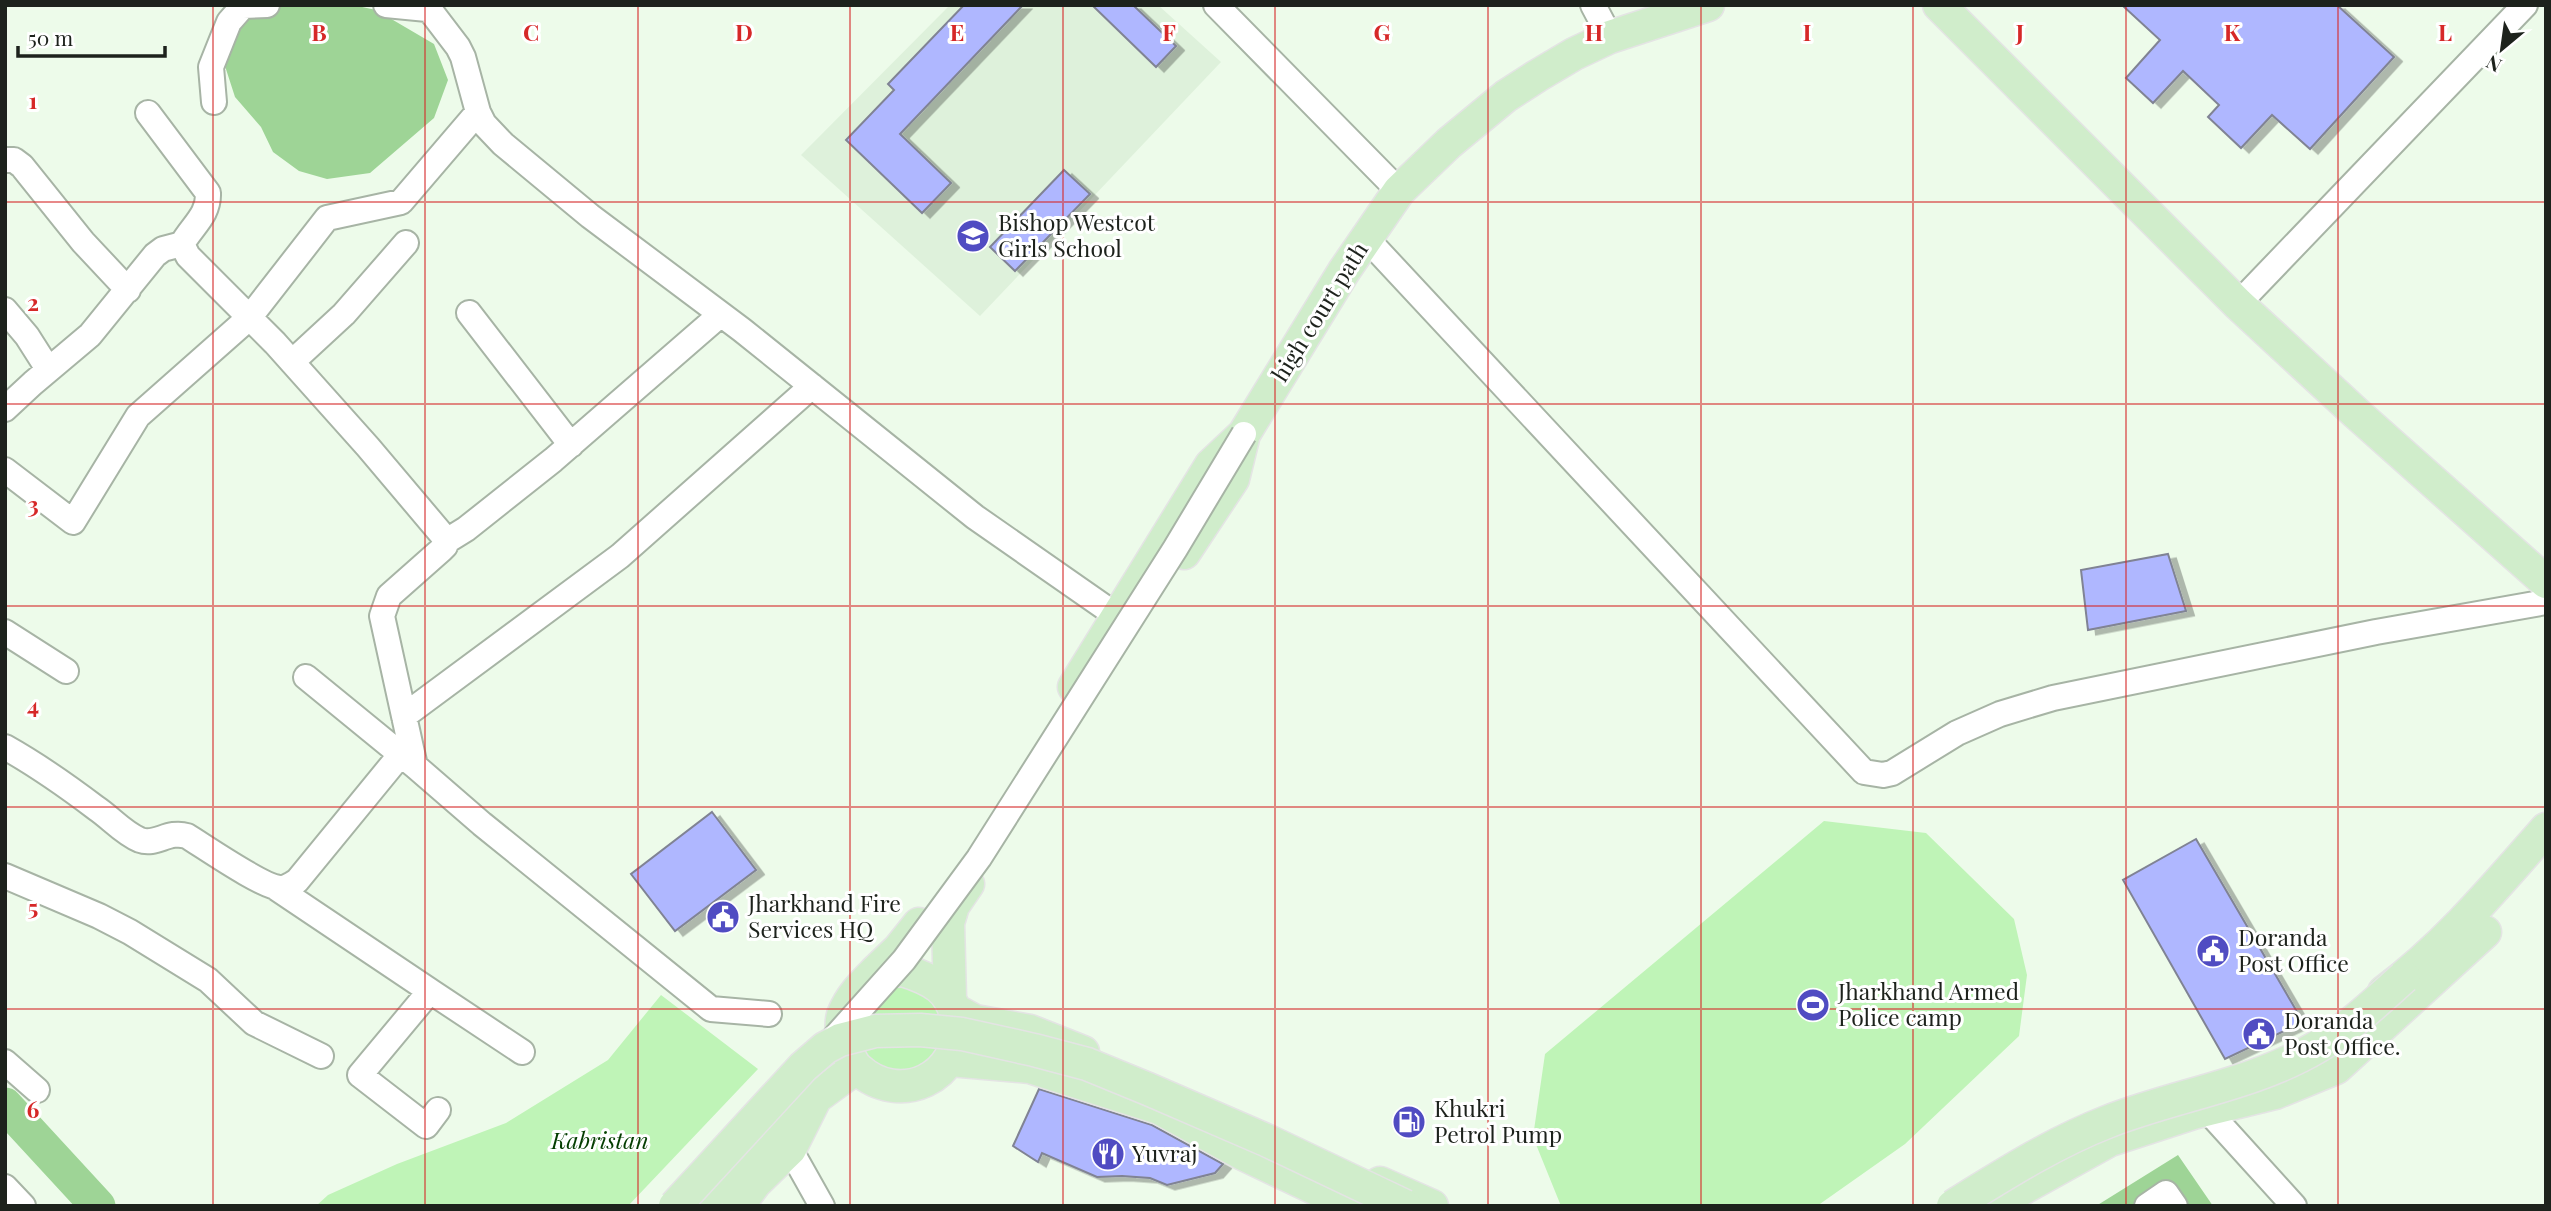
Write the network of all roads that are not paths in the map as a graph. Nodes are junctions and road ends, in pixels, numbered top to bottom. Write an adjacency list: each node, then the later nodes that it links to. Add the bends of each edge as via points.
1 (267, 5): 10 (street, via 243,6 229,22 211,67)
2 (386, 5): 8 (street)
3 (1216, 5): 14 (street)
4 (1593, 5): 9 (street)
5 (1708, 5): 9 (main road, high court path)
6 (1939, 5): 19 (main road)
7 (2525, 5): 19 (street)
8 (426, 7): 11 (street, via 463,57)
9 (1610, 37): 14 (main road, high court path, via 1506,96)
10 (214, 102)
11 (478, 112): 22 (street, via 503,144); 23 (street, via 401,202 327,218)
12 (148, 113): 17 (street, via 208,193 202,218)
13 (5, 160): 18 (street, via 22,166)
14 (1399, 191): 15 (main road, high court path)
15 (1366, 238): 28 (main road, high court path); 33 (street, via 1864,772 1892,773 1978,723 2053,698)
16 (406, 243): 24 (street, via 318,341)
17 (182, 244): 18 (street, via 155,255); 23 (street, via 193,262)
18 (128, 290): 25 (street, via 90,335)
19 (2238, 304): 32 (main road)
20 (5, 310): 25 (street)
21 (469, 313): 29 (street)
22 (720, 315): 26 (street); 29 (street)
23 (250, 317): 24 (street); 30 (street, via 138,416 73,523)
24 (292, 362): 31 (street, via 440,530)
25 (48, 369): 27 (street)
26 (812, 386): 34 (street, via 975,517); 38 (street, via 620,556)
27 (5, 409)
28 (1244, 434): 34 (main road, via 1211,466); 48 (main road, via 1233,479 953,905 948,923); 50 (street, bridge, via 979,858 904,960)
29 (571, 445): 31 (street)
30 (5, 470)
31 (445, 542): 38 (street, via 438,554 398,585 384,605 383,628)
32 (2546, 582)
33 (2546, 602)
34 (1118, 615): 45 (main road, via 977,843 899,949)
35 (5, 632): 36 (street)
36 (66, 671)
37 (306, 677): 40 (street)
38 (404, 716): 40 (street)
39 (5, 747): 44 (street, via 137,838 150,841 169,834 187,836)
40 (408, 760): 44 (street, via 296,881 289,887); 49 (street, via 711,1009)
41 (2546, 829): 46 (main road)
42 (2546, 861): 46 (main road, via 2488,928)
43 (5, 876): 52 (street, via 130,932 208,980 254,1023)
44 (275, 887): 47 (street)
45 (865, 982): 48 (main road, via 903,970 930,979); 55 (main road, via 842,1017 843,1044); 63 (main road, via 824,1036)
46 (2412, 985): 58 (main road, via 2336,1068 2275,1093); 74 (main road, bridge, via 2300,1056 2108,1121 2060,1143); 75 (main road, via 2328,1059 2096,1139)
47 (430, 991): 51 (street); 59 (street, via 360,1075 426,1126)
48 (952, 1004): 53 (main road, via 958,1035); 72 (main road, via 975,1021 1030,1031 1101,1059)
49 (769, 1014)
50 (825, 1048): 64 (main road, bridge); 71 (main road, bridge, via 860,1033 920,1030 962,1034 1074,1060 1148,1088)
51 (522, 1052)
52 (321, 1056)
53 (950, 1060): 55 (main road, via 931,1079 905,1087 878,1083); 69 (main road, via 1030,1067 1158,1108)
54 (5, 1062): 56 (street)
55 (856, 1068): 57 (main road)
56 (37, 1090)
57 (817, 1094): 60 (main road); 66 (main road, via 773,1129)
58 (2202, 1098): 73 (main road, via 2144,1102 2072,1129); 76 (main road, via 2110,1140); 79 (street)
59 (438, 1110)
60 (790, 1150): 67 (main road); 68 (street)
61 (5, 1187): 62 (street)
62 (23, 1206)
63 (665, 1206)
64 (675, 1206)
65 (687, 1206): 70 (main road, via 842,1058 906,1046 944,1046 1069,1070 1126,1090)
66 (697, 1206)
67 (738, 1206)
68 (822, 1206)
69 (1352, 1206)
70 (1377, 1206)
71 (1405, 1206)
72 (1432, 1206)
73 (1937, 1206)
74 (1953, 1206)
75 (1977, 1206)
76 (1991, 1206)
77 (2147, 1206): 78 (street, via 2166,1193)
78 (2175, 1206)
79 (2294, 1206)

